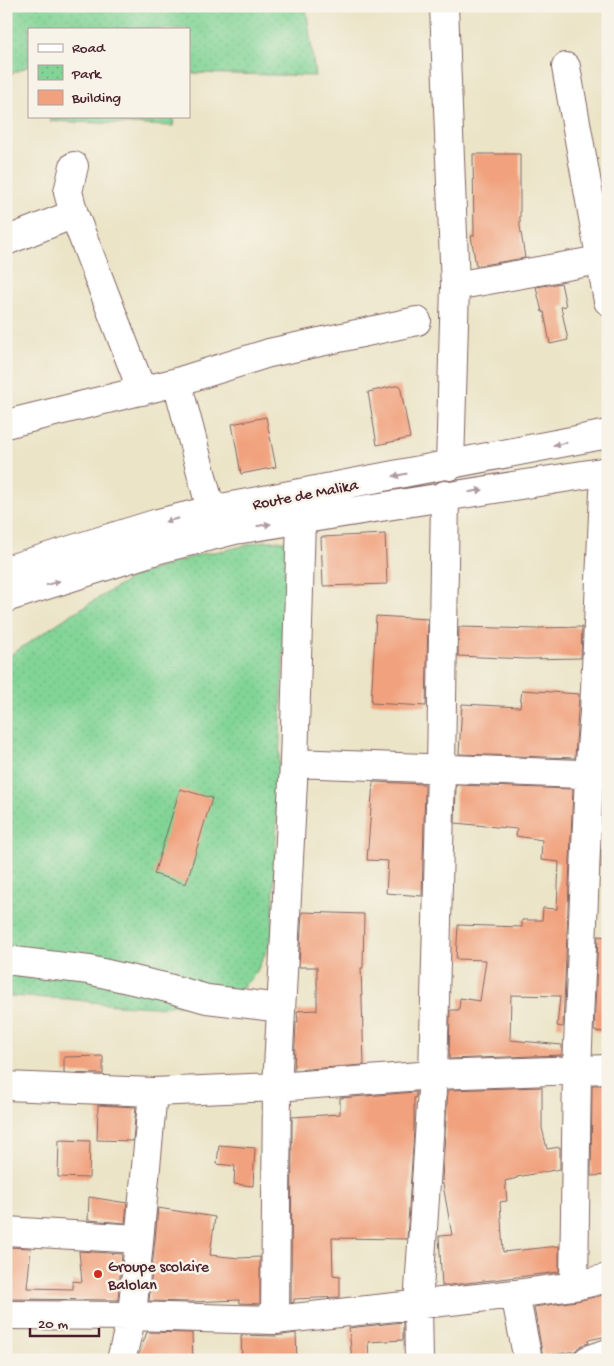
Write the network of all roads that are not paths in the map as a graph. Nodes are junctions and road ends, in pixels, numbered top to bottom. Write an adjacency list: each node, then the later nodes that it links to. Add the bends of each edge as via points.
1 (444, 6): 7 (street)
2 (566, 67): 6 (street)
3 (74, 166): 4 (street, via 68,192)
4 (74, 214): 5 (street); 11 (street)
5 (6, 241)
6 (600, 260): 7 (street); 8 (street)
7 (455, 286): 14 (street)
8 (608, 301)
9 (417, 321): 10 (street, via 269,352)
10 (177, 382): 11 (street); 17 (street)
11 (142, 391): 12 (street)
12 (6, 424)
13 (608, 434): 14 (street, Route de Malika, one-way to 14)
14 (450, 466): 17 (street, Route de Malika, one-way to 17)
15 (606, 471): 16 (street, Route de Malika, one-way to 15); 23 (street, via 595,702)
16 (445, 496): 18 (street, Route de Malika); 22 (street)
17 (211, 510): 19 (street, Route de Malika, one-way to 19)
18 (301, 519): 20 (street, Route de Malika, one-way to 18, via 160,549 235,530); 21 (street)
19 (6, 570)
20 (6, 598)
21 (294, 763): 22 (street); 25 (street)
22 (441, 770): 23 (street); 28 (street)
23 (598, 775): 27 (street)
24 (6, 960): 25 (street, via 89,970 207,999)
25 (281, 1008): 30 (street)
26 (608, 1069): 27 (street)
27 (577, 1070): 28 (street); 35 (street)
28 (433, 1074): 30 (street); 37 (street)
29 (6, 1086): 31 (street)
30 (277, 1087): 31 (street); 40 (street)
31 (153, 1092): 33 (street)
32 (6, 1231): 33 (street)
33 (140, 1239): 39 (street)
34 (608, 1278): 35 (street)
35 (574, 1286): 36 (street)
36 (515, 1294): 37 (street); 44 (street)
37 (418, 1305): 40 (street); 43 (street)
38 (6, 1315): 39 (street)
39 (132, 1316): 40 (street); 42 (street)
40 (276, 1320)
41 (608, 1353): 45 (street)
42 (121, 1360)
43 (419, 1360)
44 (528, 1360)
45 (588, 1360)

